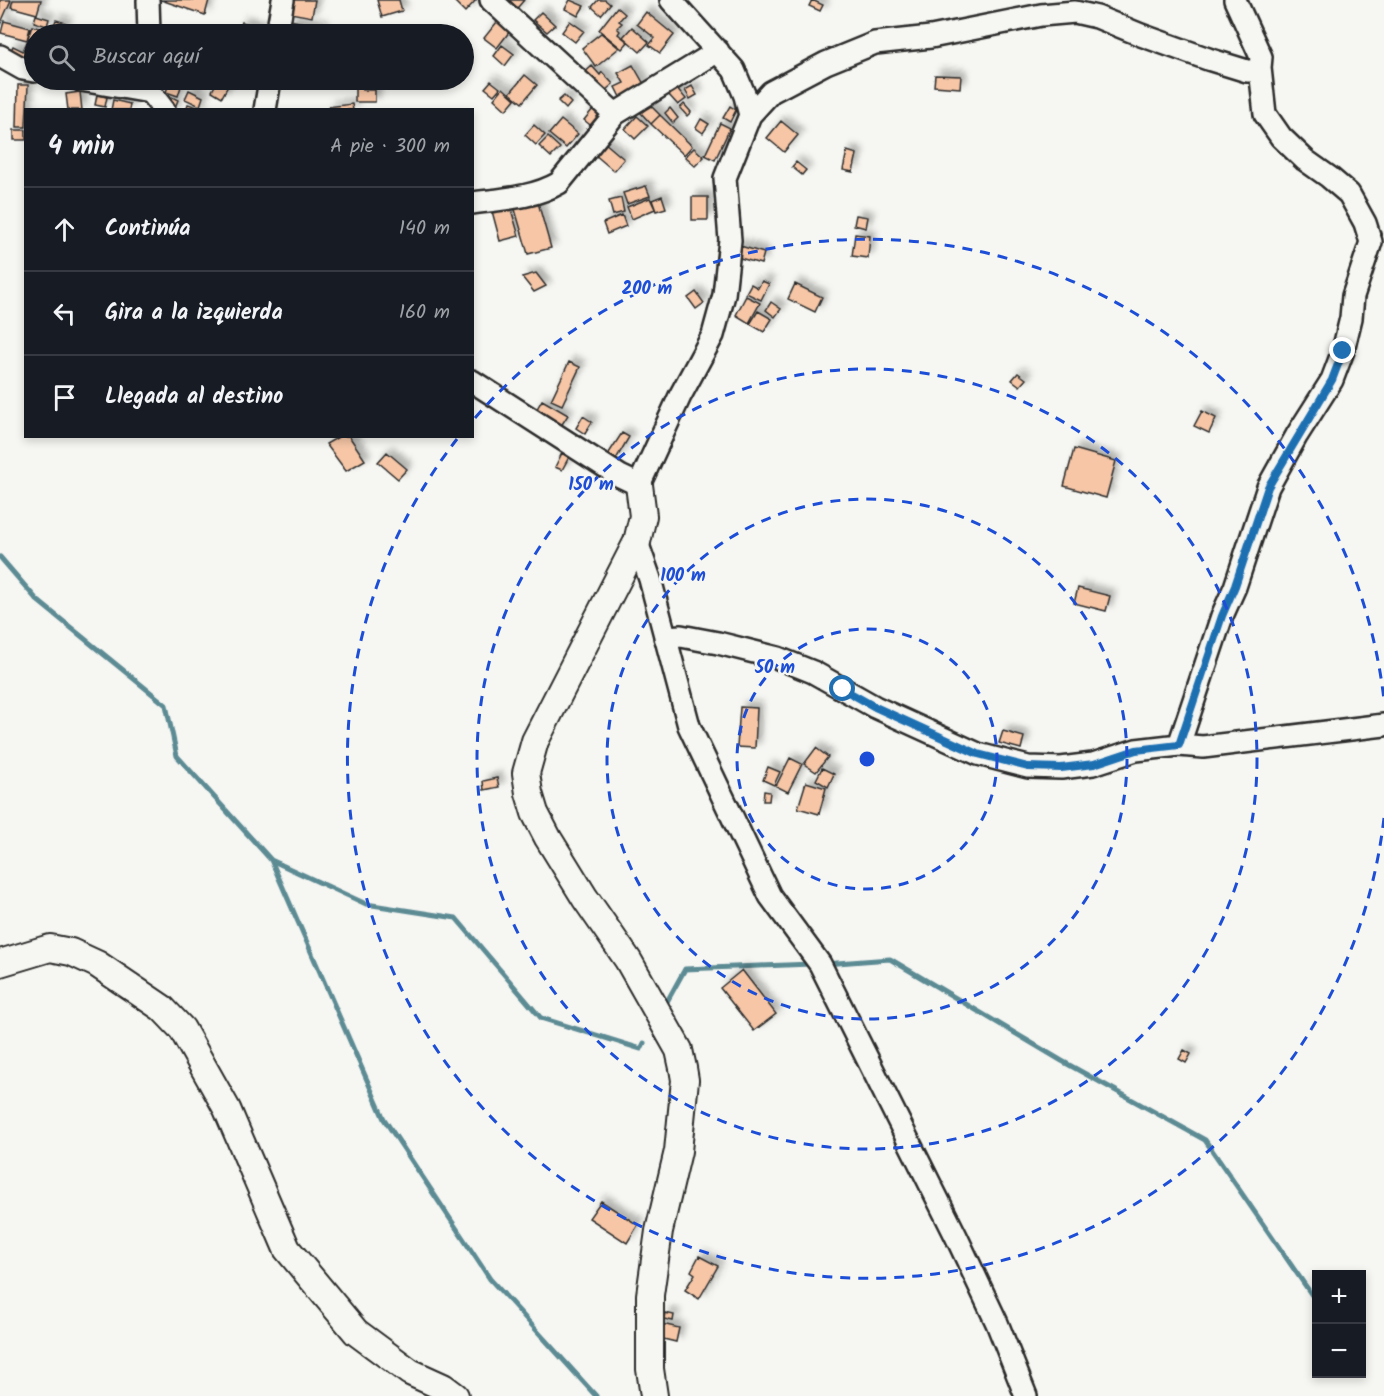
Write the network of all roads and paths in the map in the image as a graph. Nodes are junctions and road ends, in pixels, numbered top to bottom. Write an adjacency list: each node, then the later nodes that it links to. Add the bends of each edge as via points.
1 (148, 0): 6 (street)
2 (283, 0): 7 (street)
3 (491, 0): 16 (street)
4 (671, 0): 8 (street)
5 (1235, 0): 10 (street, via 1261,57)
6 (149, 24)
7 (279, 24)
8 (718, 51): 16 (street); 17 (street, via 734,70)
9 (0, 56): 11 (street)
10 (1260, 68): 17 (street, via 1248,71 1097,17 1075,12 1041,15 931,37 875,43 771,92); 24 (street, via 1268,120 1305,160 1349,195 1371,242 1332,380 1268,487)
11 (24, 69)
12 (152, 90): 14 (street)
13 (268, 90): 15 (street)
14 (163, 108)
15 (265, 108)
16 (615, 114): 18 (street, via 559,183 532,194)
17 (750, 114): 20 (street, via 725,178 730,240 724,295 713,335)
18 (474, 203)
19 (474, 382): 20 (street)
20 (639, 485): 21 (street, via 643,516)
21 (637, 542): 22 (street); 27 (street, via 535,741 526,773 528,793 543,830 628,960 679,1050 683,1068 678,1151 658,1231 650,1295)
22 (665, 637): 24 (street, via 708,641 778,658 978,754 1028,767 1094,764 1136,750); 28 (street, via 689,726 714,779 770,896 820,964 956,1236)
23 (1384, 725): 24 (street, via 1203,747)
24 (1179, 745)
25 (0, 963): 26 (street, via 50,948 72,952 97,964 162,1008 182,1029 227,1109 287,1249 356,1332 410,1372)
26 (455, 1396)
27 (654, 1396)
28 (1026, 1396)

